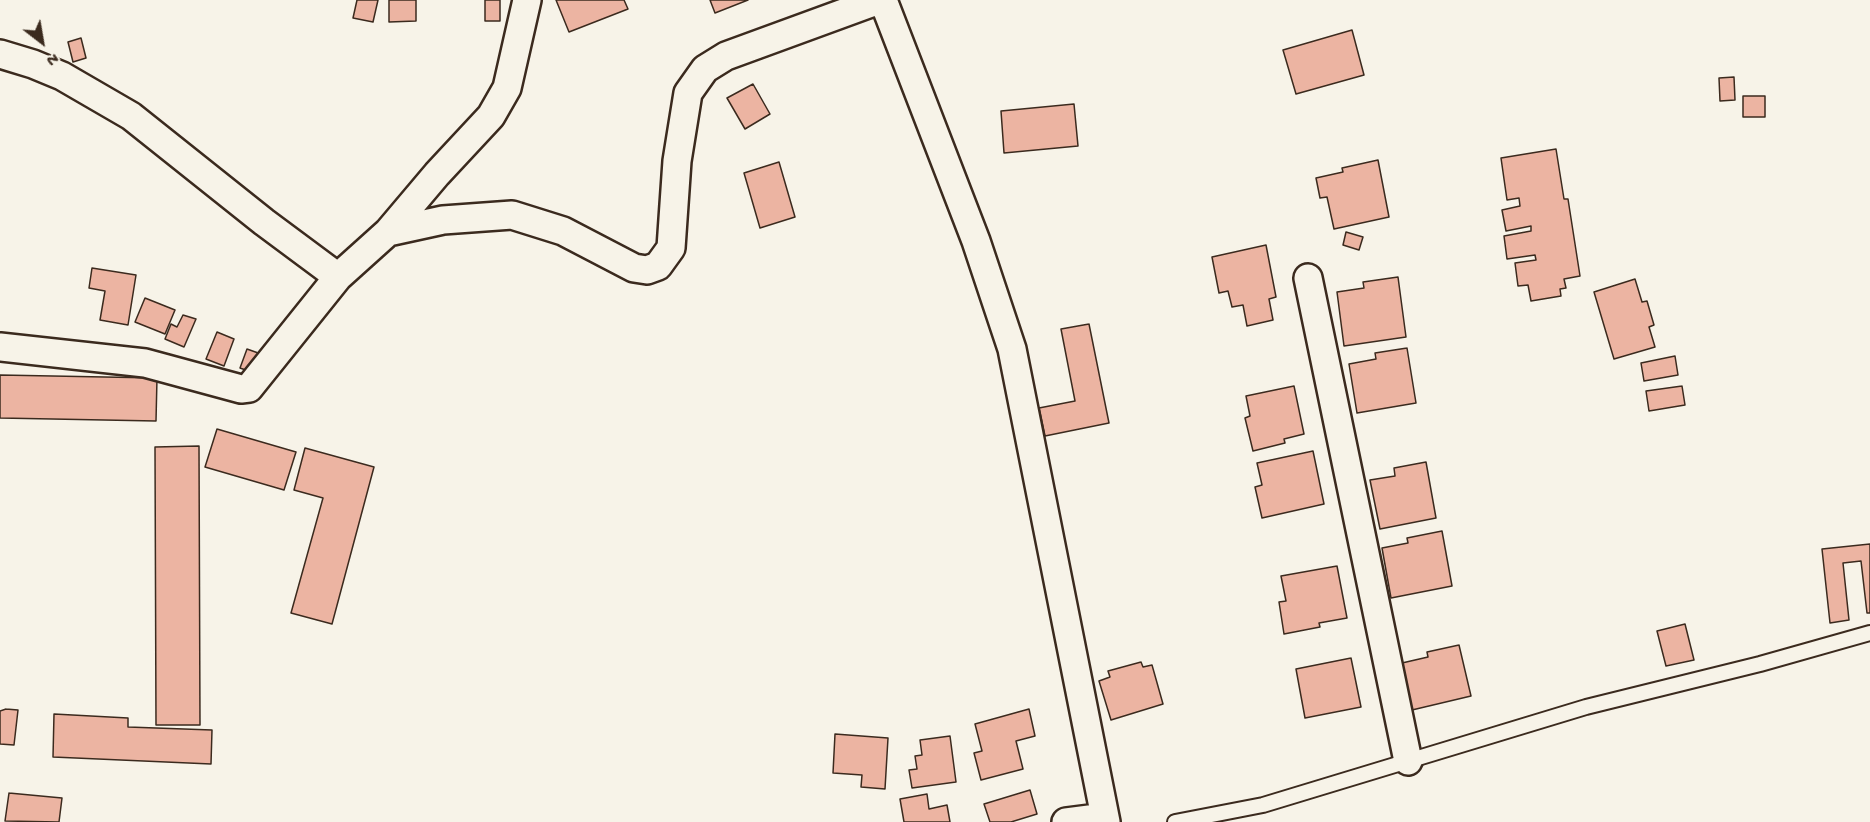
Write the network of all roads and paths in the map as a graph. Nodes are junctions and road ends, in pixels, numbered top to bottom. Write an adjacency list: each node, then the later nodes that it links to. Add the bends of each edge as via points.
1 (527, 0): 4 (street, via 507,88 491,116)
2 (881, 0): 4 (street, via 726,56 705,69 688,93 677,161 671,248 658,266 647,270 634,268 563,231 512,215 443,220); 10 (street, via 976,241 1012,349)
3 (0, 54): 5 (street, via 62,76 131,116)
4 (388, 232): 5 (street)
5 (338, 277): 7 (street, via 247,389 145,363)
6 (1308, 278): 9 (street)
7 (0, 347)
8 (1870, 633): 9 (lane, via 1586,707)
9 (1408, 761): 12 (lane, via 1263,804)
10 (1105, 819): 11 (street)
11 (1066, 822)
12 (1175, 822)

